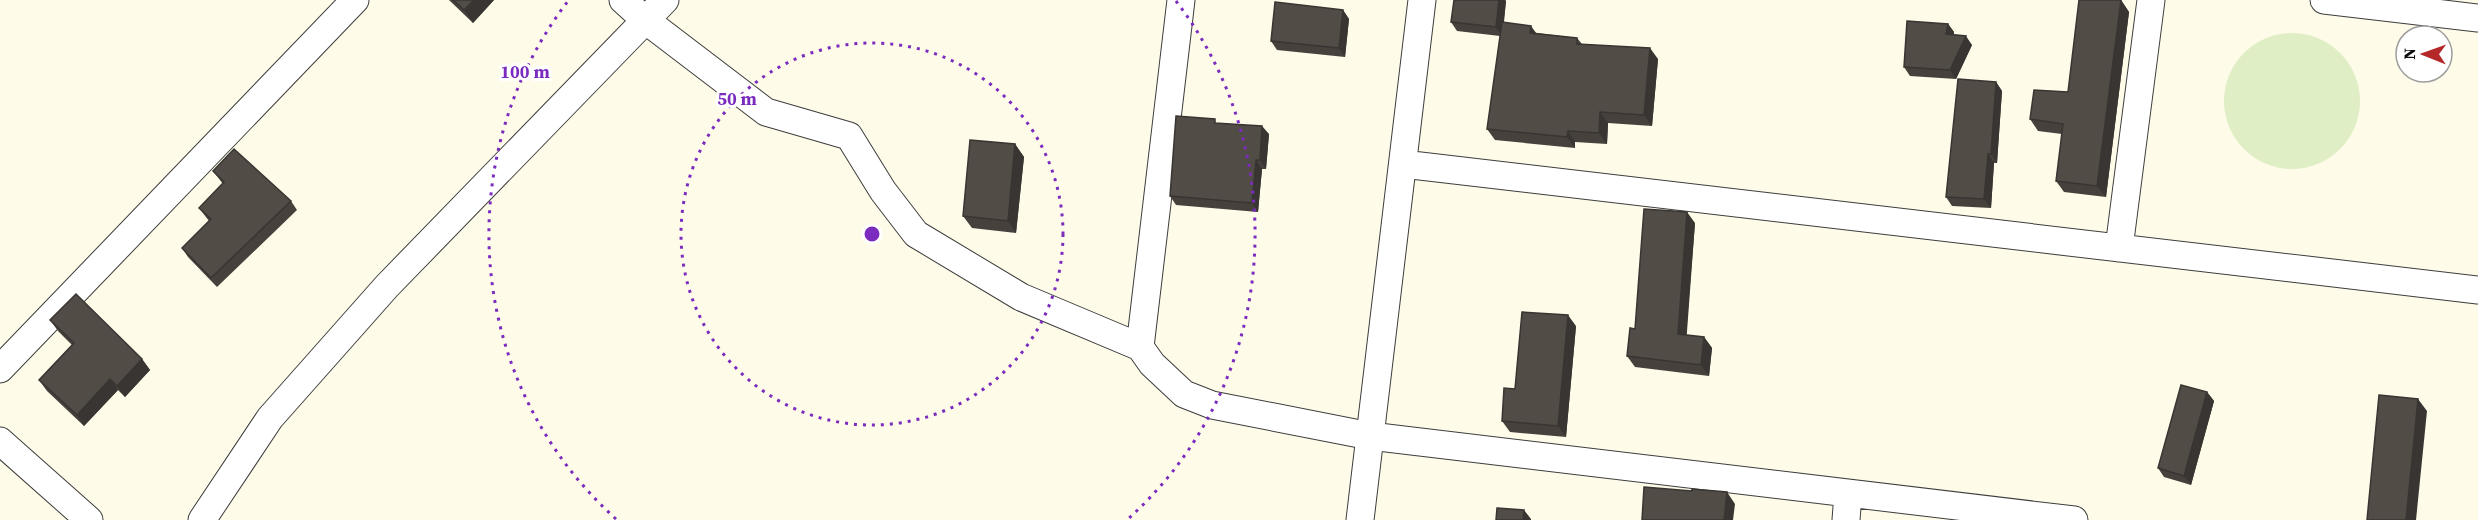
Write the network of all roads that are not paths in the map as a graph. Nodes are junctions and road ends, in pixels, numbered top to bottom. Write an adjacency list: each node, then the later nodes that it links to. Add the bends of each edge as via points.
1 (355, 0): 14 (street)
2 (622, 0): 9 (street)
3 (665, 0): 9 (street)
4 (1181, 0): 13 (street)
5 (1422, 0): 10 (street)
6 (2151, 0): 11 (street)
7 (2324, 0): 8 (street)
8 (2478, 18)
9 (644, 19): 13 (street, via 766,112 849,136 916,234 1021,297); 19 (street, via 387,286 278,409)
10 (1403, 164): 11 (street); 15 (street)
11 (2119, 248): 12 (street)
12 (2478, 290)
13 (1140, 347): 15 (street, via 1184,394 1212,405)
14 (0, 369)
15 (1370, 436): 17 (street); 20 (street)
16 (0, 441): 18 (street)
17 (1847, 507): 21 (street)
18 (89, 520)
19 (202, 520)
20 (1360, 520)
21 (2074, 520)

